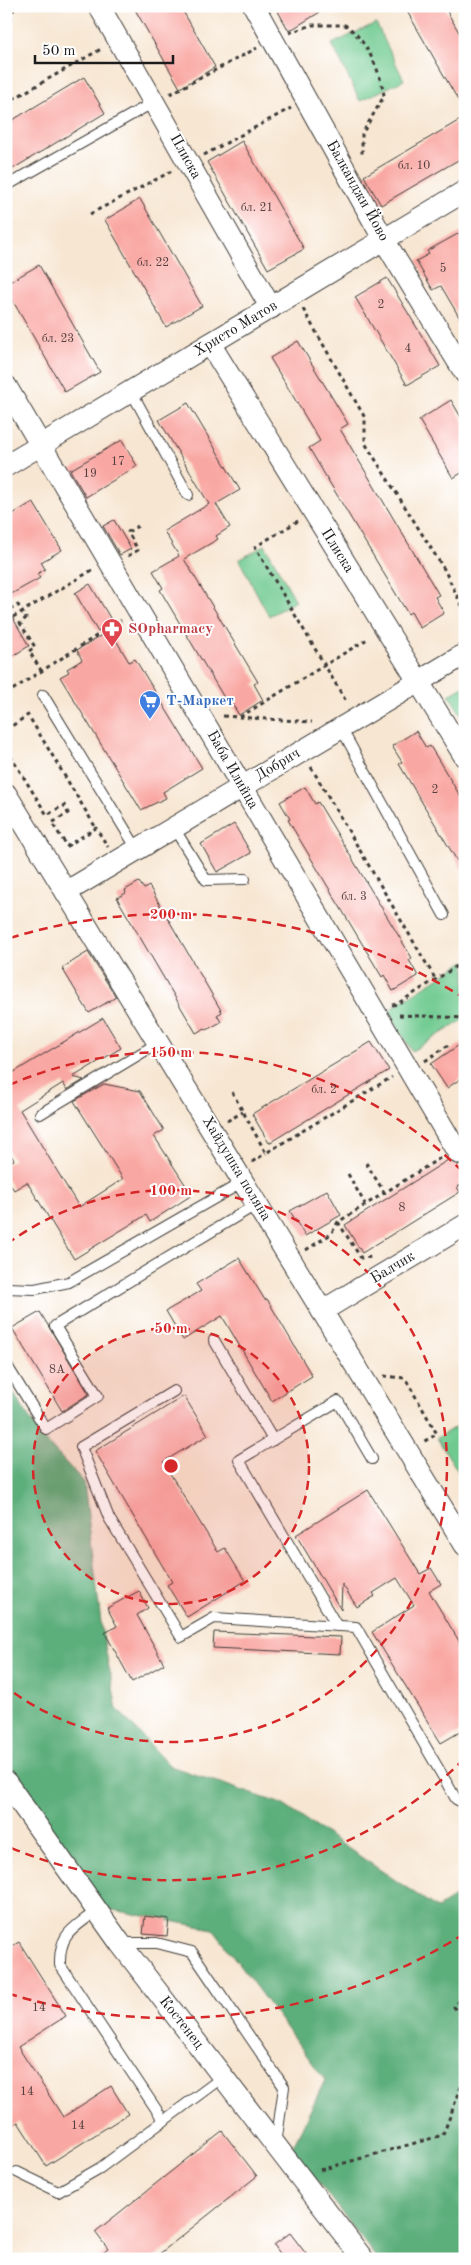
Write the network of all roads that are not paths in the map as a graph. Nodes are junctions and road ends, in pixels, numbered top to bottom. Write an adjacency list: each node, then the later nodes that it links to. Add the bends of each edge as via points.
1 (99, 6): 3 (street, Плиска)
2 (254, 6): 6 (street, Балканджи Йово, via 267,41)
3 (154, 102): 4 (lane); 7 (street, Плиска)
4 (6, 186)
5 (465, 191): 6 (street, Христо Матов)
6 (384, 240): 7 (street, Христо Матов); 9 (street, Балканджи Йово)
7 (271, 308): 8 (street, Христо Матов)
8 (210, 344): 11 (street, Христо Матов); 16 (street, Плиска)
9 (465, 373)
10 (6, 386): 12 (street, Баба Илийца)
11 (131, 391): 12 (street, Христо Матов); 14 (lane)
12 (41, 445): 13 (street, Христо Матов); 20 (street, Баба Илийца)
13 (6, 466)
14 (188, 495)
15 (465, 654): 16 (street, Добрич)
16 (418, 682): 18 (street, Добрич); 19 (street, Плиска)
17 (43, 695): 23 (lane)
18 (348, 724): 20 (street, Добрич); 26 (lane)
19 (465, 757)
20 (242, 787): 22 (street, Добрич); 29 (street, Баба Илийца)
21 (6, 794): 25 (street, Хайдушка поляна)
22 (174, 828): 23 (street, Добрич); 24 (lane, via 206,880)
23 (137, 849): 25 (street, Добрич)
24 (245, 879)
25 (66, 892): 27 (street, Хайдушка поляна)
26 (444, 915)
27 (158, 1043): 28 (lane); 30 (street, Хайдушка поляна)
28 (40, 1114)
29 (457, 1151)
30 (246, 1172): 31 (street, Хайдушка поляна); 33 (lane, via 69,1282 35,1289)
31 (257, 1204): 34 (street, Хайдушка поляна); 36 (lane, via 55,1326 98,1396 46,1428)
32 (465, 1225): 34 (street, Балчик)
33 (6, 1288)
34 (322, 1311): 40 (street, Хайдушка поляна)
35 (214, 1340): 38 (lane)
36 (6, 1364)
37 (174, 1391): 41 (lane, via 81,1447 109,1518 181,1637 214,1618)
38 (273, 1440): 39 (lane, via 338,1401); 41 (lane, via 239,1460)
39 (372, 1459)
40 (465, 1545)
41 (337, 1626): 43 (lane, via 356,1627 456,1799)
42 (6, 1782): 44 (street, Костенец)
43 (465, 1804)
44 (97, 1910): 45 (street, Костенец); 47 (lane, via 63,1938 59,1949 60,1965)
45 (120, 1944): 46 (street, Костенец); 48 (lane, via 157,1943 192,1952 284,2087)
46 (224, 2076): 47 (lane); 48 (street, Костенец)
47 (164, 2121): 49 (lane, via 100,2168 58,2192)
48 (276, 2145): 50 (street, Костенец)
49 (17, 2172)
50 (363, 2259)

